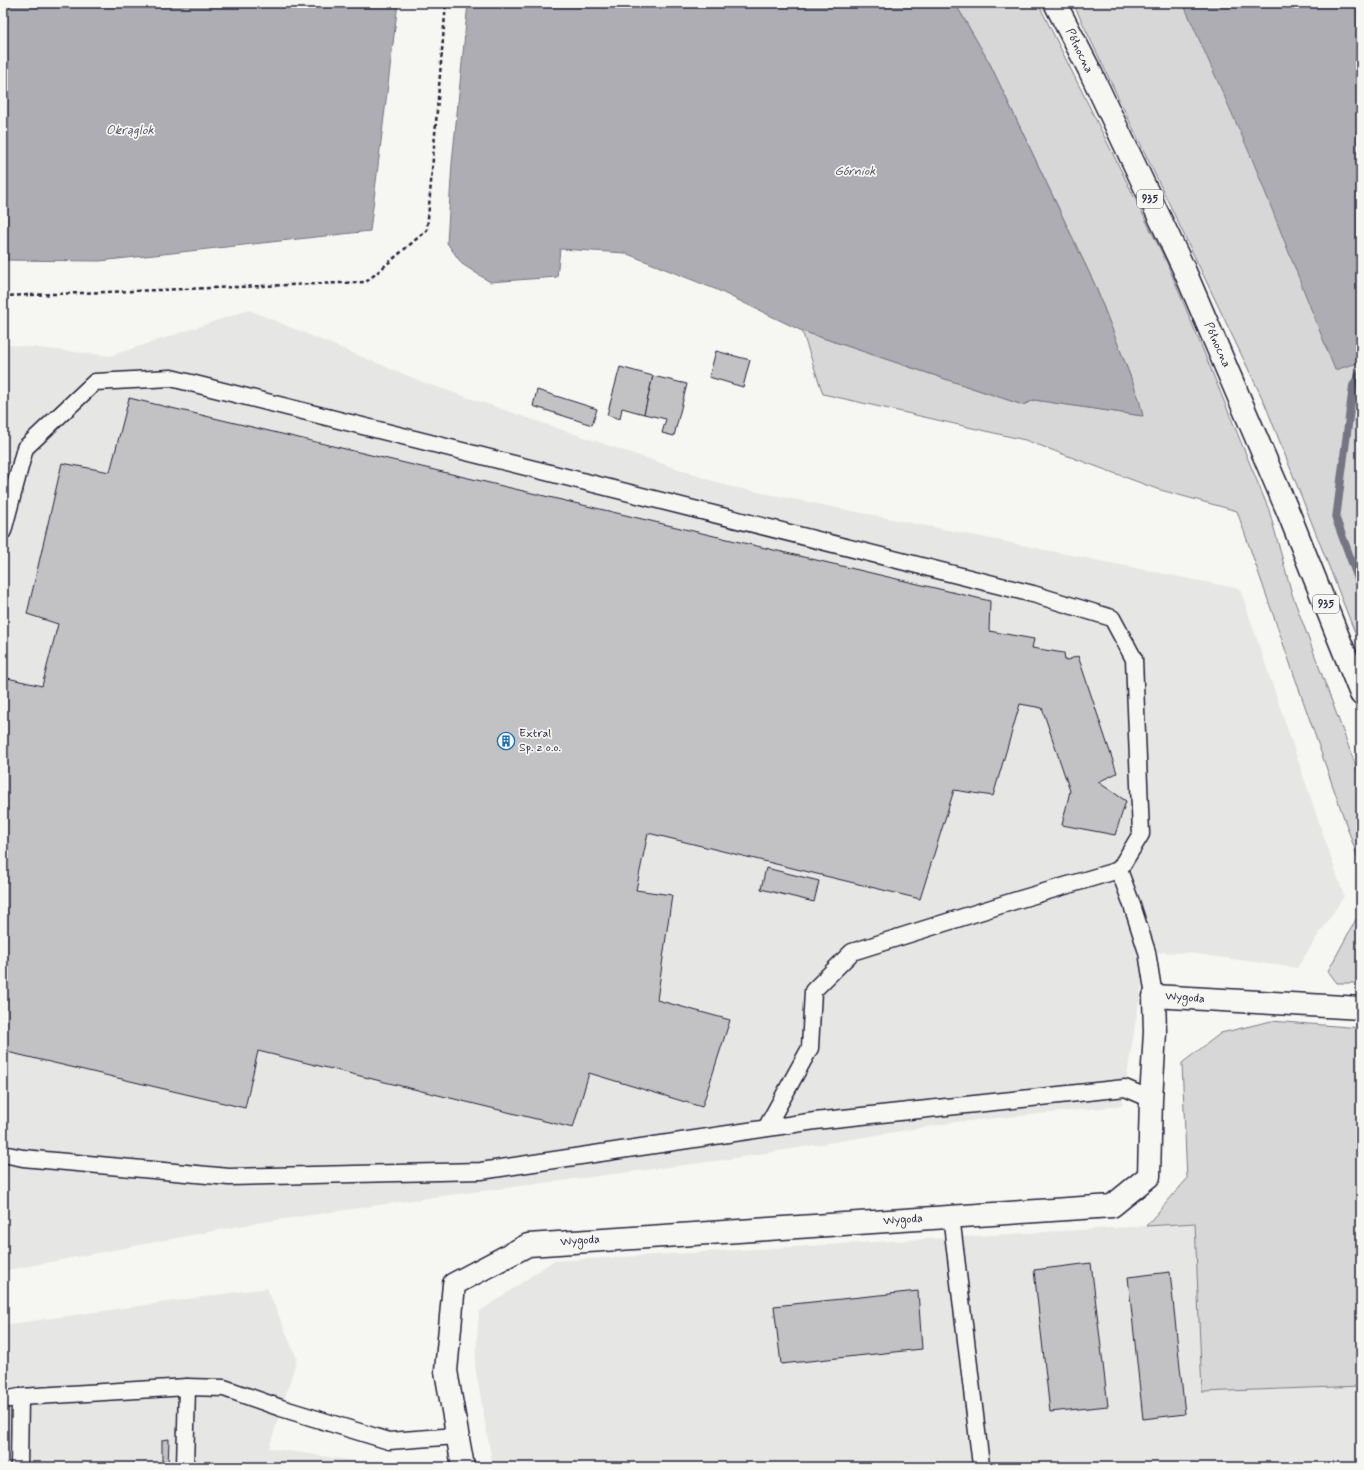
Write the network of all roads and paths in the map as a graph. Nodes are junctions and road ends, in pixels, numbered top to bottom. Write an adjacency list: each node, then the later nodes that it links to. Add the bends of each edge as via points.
1 (446, 3): 3 (path, via 427,230 366,282)
2 (1055, 3): 5 (street, Północna / 935, via 1183,267 1289,514)
3 (3, 296)
4 (3, 531): 6 (lane, via 26,448 95,382 171,378 1025,592 1112,618 1134,659 1141,834)
5 (1361, 694)
6 (1119, 870): 7 (lane, via 1147,952); 10 (lane, via 852,952 814,991 810,1048)
7 (1154, 996): 8 (street, Wygoda); 9 (street, Wygoda, via 1155,1032)
8 (1361, 1008)
9 (1151, 1099): 10 (lane, via 1125,1088); 12 (street, Wygoda, via 1149,1176 1112,1206)
10 (766, 1128): 11 (lane, via 481,1171 229,1177)
11 (3, 1154)
12 (951, 1216): 16 (street, Wygoda, via 528,1244 454,1284 446,1372); 17 (lane)
13 (187, 1387): 14 (lane); 16 (lane, via 224,1388 389,1441); 19 (lane)
14 (20, 1397): 15 (lane); 18 (lane)
15 (3, 1400)
16 (457, 1436): 20 (street, Wygoda)
17 (981, 1465)
18 (19, 1467)
19 (185, 1467)
20 (463, 1467)

